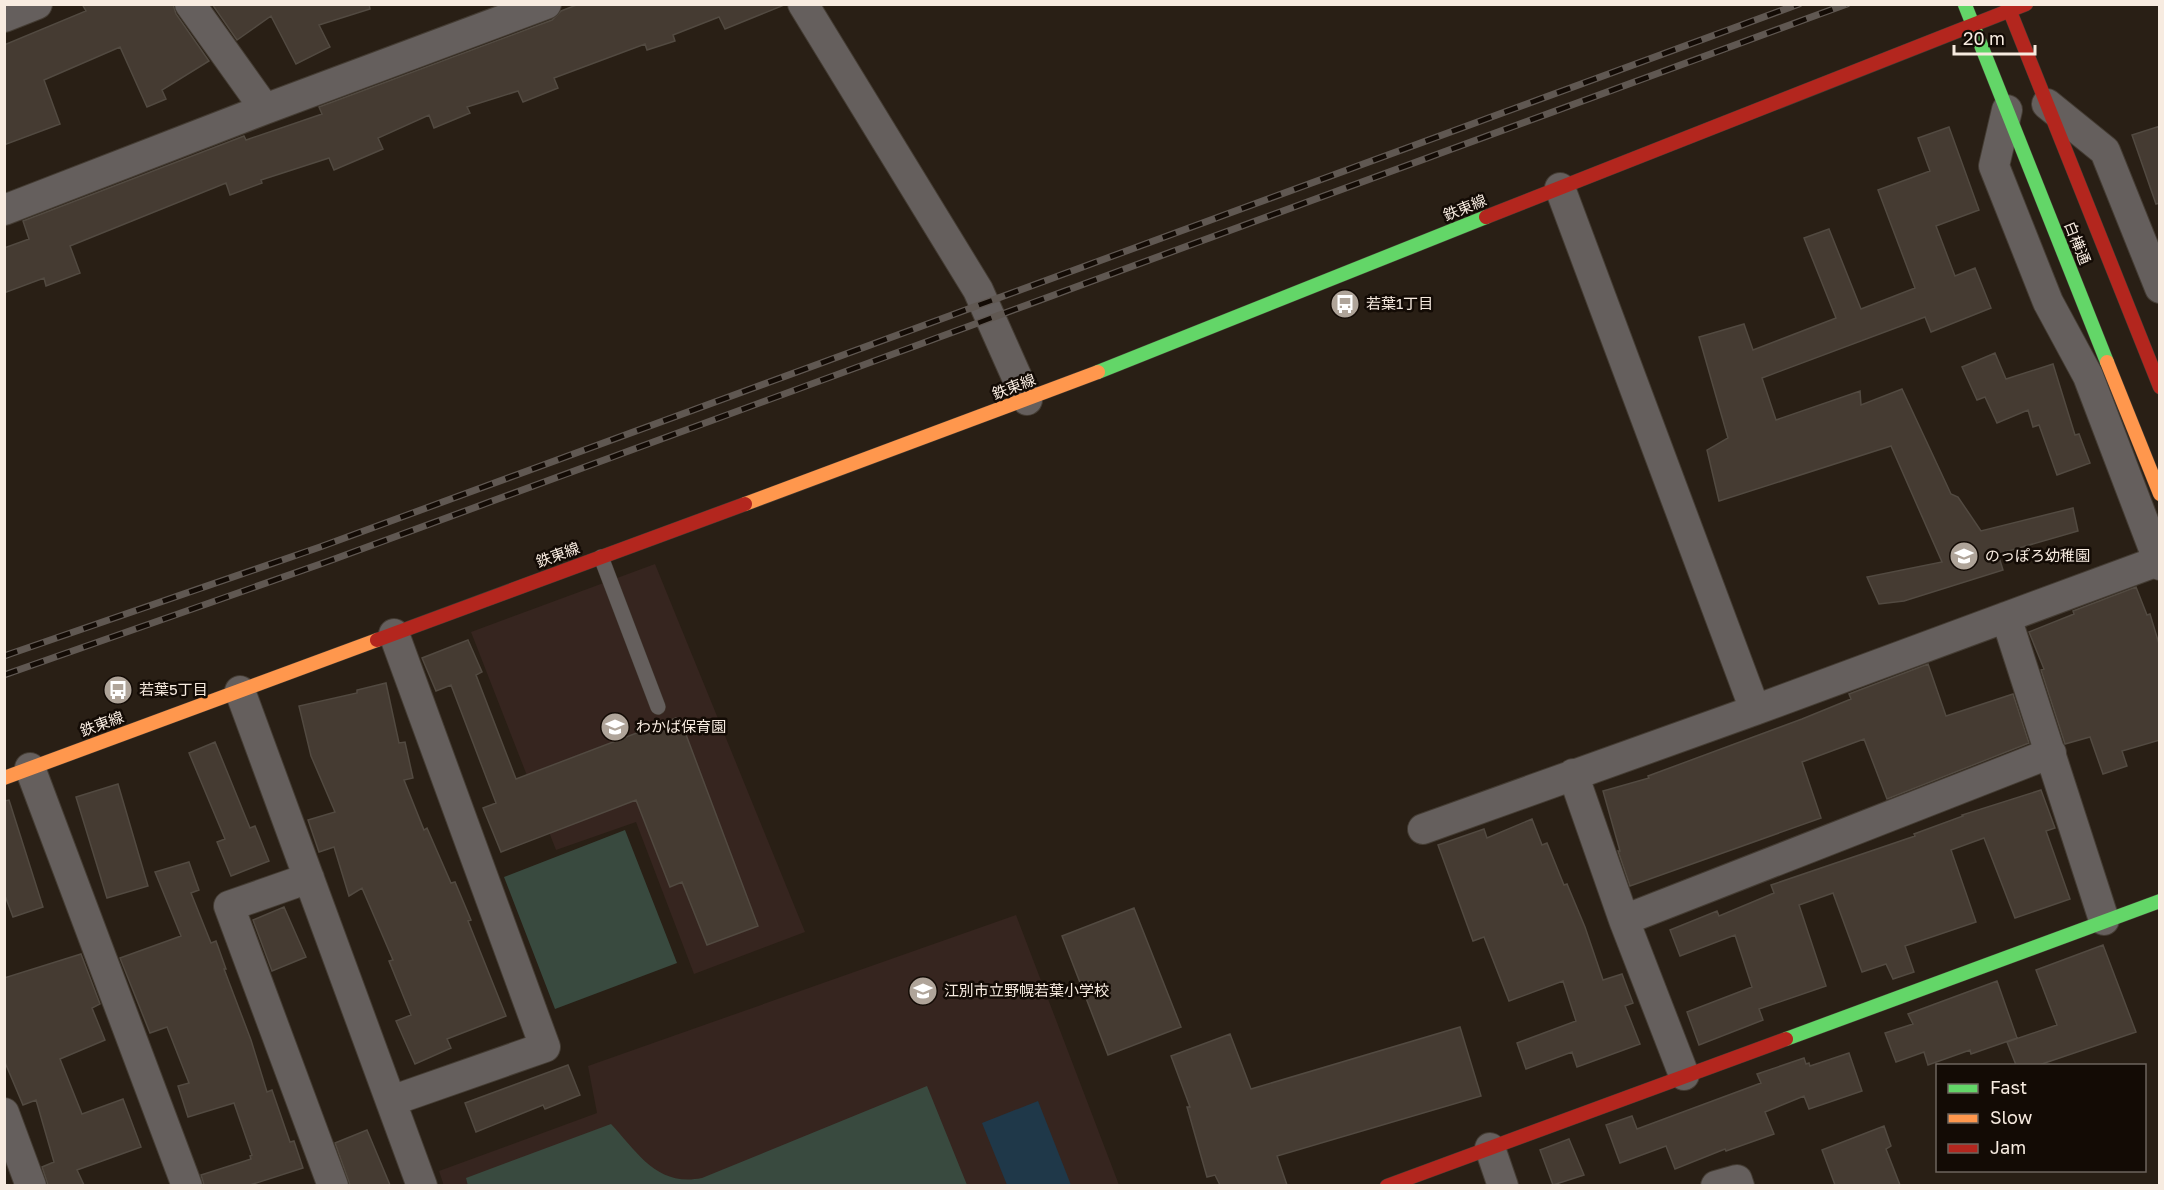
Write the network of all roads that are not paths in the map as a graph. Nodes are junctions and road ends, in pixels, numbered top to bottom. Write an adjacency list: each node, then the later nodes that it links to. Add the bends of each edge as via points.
1 (36, 4): 8 (street)
2 (190, 4): 11 (street)
3 (546, 4): 11 (street)
4 (803, 4): 17 (street, via 978,290)
5 (1965, 4): 9 (street, 白樺通)
6 (2026, 4): 7 (street, 鉄東線)
7 (2008, 8): 9 (street, 鉄東線); 10 (street, 白樺通)
8 (4, 17)
9 (1972, 24): 12 (street, 白樺通); 13 (street, 鉄東線)
10 (2047, 104): 15 (street, via 2105,151); 16 (street, 白樺通)
11 (265, 110): 14 (street)
12 (2007, 110): 18 (street, 白樺通); 20 (street, via 1994,166 2048,302 2088,376)
13 (1560, 188): 17 (street, 鉄東線); 25 (street)
14 (4, 210)
15 (2160, 288)
16 (2160, 387)
17 (1027, 400): 19 (street, 鉄東線)
18 (2160, 494)
19 (601, 557): 22 (street, 鉄東線); 24 (lane)
20 (2159, 563): 21 (street)
21 (2006, 616): 25 (street); 26 (street)
22 (394, 634): 23 (street, 鉄東線); 35 (street, via 545,1047)
23 (240, 691): 27 (street, 鉄東線); 30 (street)
24 (658, 707)
25 (1755, 710): 28 (street)
26 (2051, 753): 32 (street); 33 (street)
27 (17, 773): 40 (street)
28 (1573, 774): 29 (street); 32 (street)
29 (1423, 829)
30 (309, 878): 35 (street); 41 (street, via 229,906)
31 (2160, 901): 33 (street)
32 (1624, 920): 34 (street)
33 (2104, 920): 34 (street)
34 (1684, 1075): 38 (street)
35 (391, 1101): 42 (street)
36 (4, 1113): 37 (street)
37 (10, 1147): 39 (street)
38 (1490, 1148): 43 (street); 44 (street)
39 (31, 1185)
40 (187, 1185)
41 (333, 1185)
42 (422, 1185)
43 (1387, 1185)
44 (1503, 1185)
45 (1716, 1185): 46 (street, via 1737,1179)
46 (1739, 1185)

